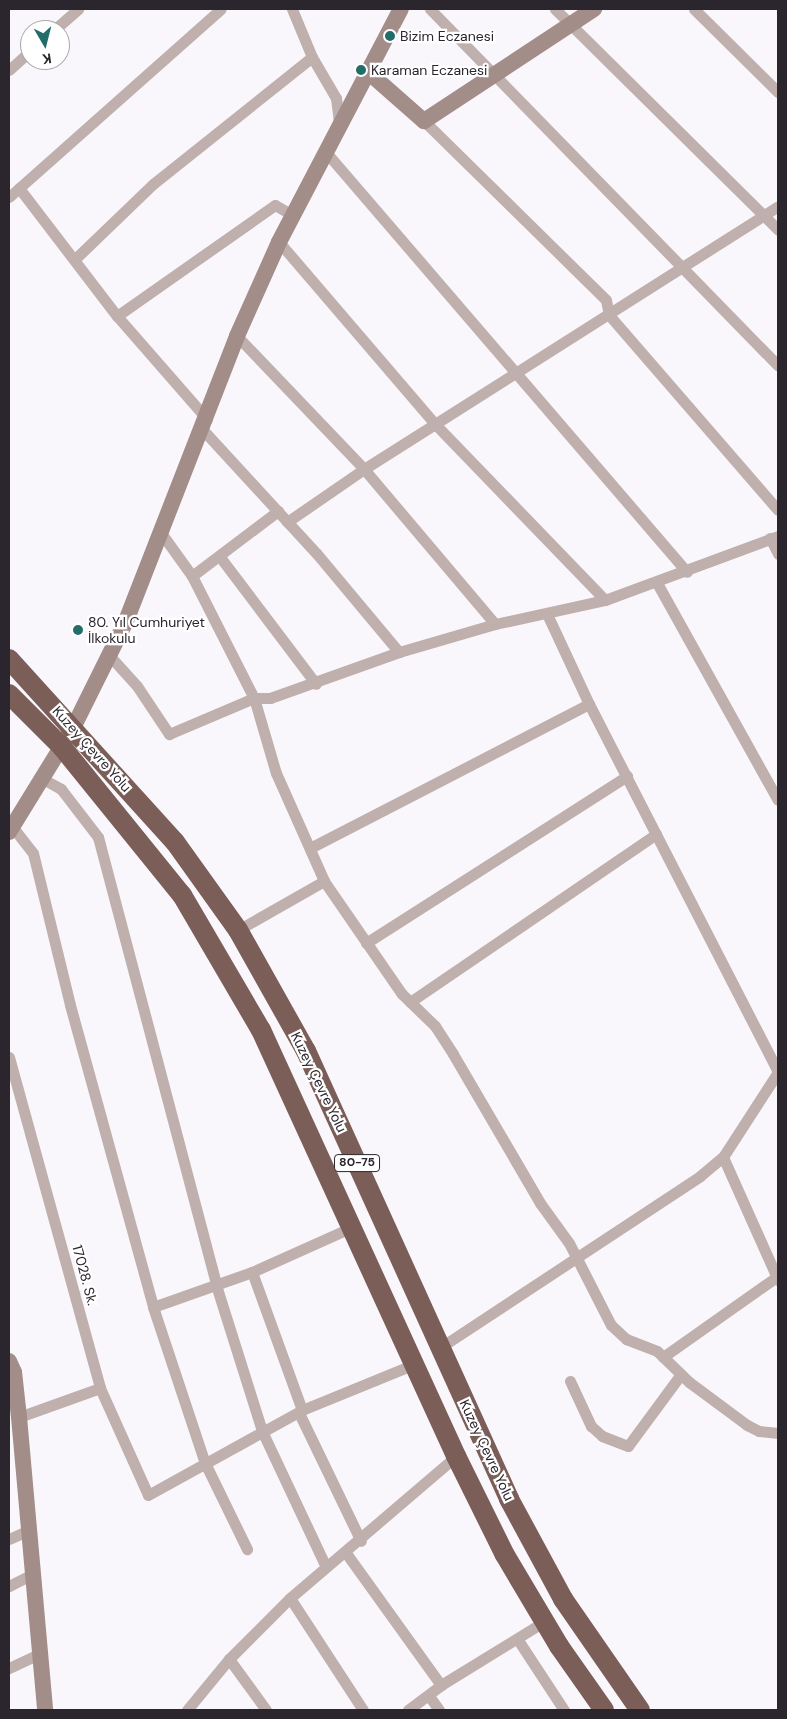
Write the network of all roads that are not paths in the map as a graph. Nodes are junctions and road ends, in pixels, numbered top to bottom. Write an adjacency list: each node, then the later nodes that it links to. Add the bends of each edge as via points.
1 (78, 9): 9 (street)
2 (221, 9): 20 (street)
3 (292, 9): 11 (street)
4 (401, 9): 14 (street)
5 (430, 9): 15 (street)
6 (556, 9): 10 (street)
7 (594, 9): 10 (street)
8 (694, 9): 16 (street)
9 (65, 20)
10 (571, 24): 15 (street); 24 (street)
11 (312, 57): 18 (street, via 336,98); 27 (street, via 153,184)
12 (20, 60): 13 (street)
13 (9, 70)
14 (366, 71): 17 (street); 18 (street)
15 (493, 74): 17 (street); 28 (street)
16 (778, 92)
17 (424, 121): 29 (street, via 606,300)
18 (339, 123): 19 (street)
19 (325, 150): 23 (street); 33 (street)
20 (19, 188): 21 (street); 27 (street)
21 (9, 197)
22 (778, 206): 24 (street)
23 (292, 215): 26 (street); 30 (street, via 275,205)
24 (764, 216): 25 (street); 28 (street)
25 (778, 230)
26 (279, 242): 31 (street); 35 (street)
27 (75, 259): 30 (street)
28 (684, 267): 29 (street); 32 (street)
29 (609, 315): 33 (street); 37 (street)
30 (117, 316): 34 (street)
31 (237, 336): 34 (street); 36 (street)
32 (778, 364)
33 (518, 373): 35 (street); 44 (street)
34 (205, 424): 38 (street); 40 (street)
35 (436, 425): 36 (street); 47 (street)
36 (364, 469): 39 (street); 49 (street)
37 (778, 510)
38 (278, 511): 39 (street); 43 (street)
39 (287, 522): 50 (street)
40 (159, 530): 45 (street); 51 (street, via 126,621)
41 (774, 537): 42 (street); 44 (street)
42 (778, 554)
43 (220, 557): 45 (street); 53 (street)
44 (686, 572): 46 (street)
45 (192, 576): 55 (street)
46 (657, 583): 47 (street); 61 (street)
47 (605, 600): 48 (street)
48 (547, 614): 49 (street); 56 (street)
49 (495, 624): 50 (street)
50 (399, 652): 53 (street)
51 (108, 654): 55 (street, via 137,686 169,734); 57 (street)
52 (9, 659): 57 (highway, Kuzey Çevre Yolu / 80-75)
53 (316, 684): 55 (street, via 270,698)
54 (9, 694): 58 (highway, Kuzey Çevre Yolu / 80-75)
55 (254, 698): 65 (street, via 276,773)
56 (589, 704): 59 (street); 65 (street)
57 (73, 728): 58 (street); 67 (highway, Kuzey Çevre Yolu / 80-75, via 176,842)
58 (62, 747): 60 (street); 73 (highway, Kuzey Çevre Yolu / 80-75, via 182,895 261,1030)
59 (627, 776): 64 (street); 68 (street)
60 (43, 778): 62 (street); 63 (street); 77 (street, via 61,789 98,837)
61 (778, 800)
62 (9, 806)
63 (10, 829): 78 (street, via 33,853)
64 (656, 834): 69 (street); 71 (street)
65 (310, 848): 66 (street)
66 (324, 881): 67 (street); 68 (street)
67 (238, 930): 79 (highway, Kuzey Çevre Yolu / 80-75, via 306,1050)
68 (366, 943): 69 (street)
69 (410, 1002): 74 (street, via 435,1026 487,1117)
70 (9, 1057): 85 (street, 17028. Sk.)
71 (778, 1072): 72 (street)
72 (723, 1157): 74 (street, via 700,1176); 76 (street)
73 (352, 1227): 75 (street); 82 (highway, Kuzey Çevre Yolu / 80-75)
74 (577, 1258): 79 (street); 80 (street, via 611,1325 626,1339 657,1351)
75 (252, 1272): 77 (street); 86 (street)
76 (778, 1278): 80 (street)
77 (216, 1285): 78 (street); 88 (street)
78 (153, 1307): 91 (street)
79 (441, 1347): 116 (highway, Kuzey Çevre Yolu / 80-75, via 509,1499 564,1599)
80 (663, 1357): 83 (street)
81 (9, 1361): 87 (street, via 14,1372)
82 (415, 1364): 86 (street); 90 (highway, Kuzey Çevre Yolu / 80-75)
83 (681, 1374): 84 (street, via 628,1446 602,1436 591,1426); 89 (street, via 747,1425 759,1431)
84 (570, 1381)
85 (100, 1388): 87 (street); 91 (street, 17028. Sk., via 148,1495)
86 (300, 1412): 88 (street); 94 (street)
87 (19, 1417): 92 (street)
88 (262, 1431): 91 (street); 97 (street)
89 (778, 1433)
90 (456, 1456): 94 (street); 101 (highway, Kuzey Çevre Yolu / 80-75, via 505,1555)
91 (205, 1463): 95 (street)
92 (27, 1531): 93 (street); 98 (street)
93 (9, 1539)
94 (361, 1541): 96 (street)
95 (247, 1548)
96 (346, 1553): 97 (street); 106 (street)
97 (325, 1565): 100 (street)
98 (31, 1575): 99 (street); 103 (street)
99 (9, 1586)
100 (290, 1598): 104 (street); 111 (street)
101 (545, 1622): 102 (street); 115 (highway, Kuzey Çevre Yolu / 80-75)
102 (518, 1640): 106 (street); 114 (street)
103 (39, 1654): 105 (street); 108 (street)
104 (229, 1659): 109 (street); 110 (street)
105 (9, 1668)
106 (441, 1686): 107 (street)
107 (429, 1696): 112 (street); 113 (street)
108 (45, 1710)
109 (187, 1710)
110 (266, 1710)
111 (363, 1710)
112 (408, 1710)
113 (439, 1710)
114 (564, 1710)
115 (604, 1710)
116 (640, 1710)

